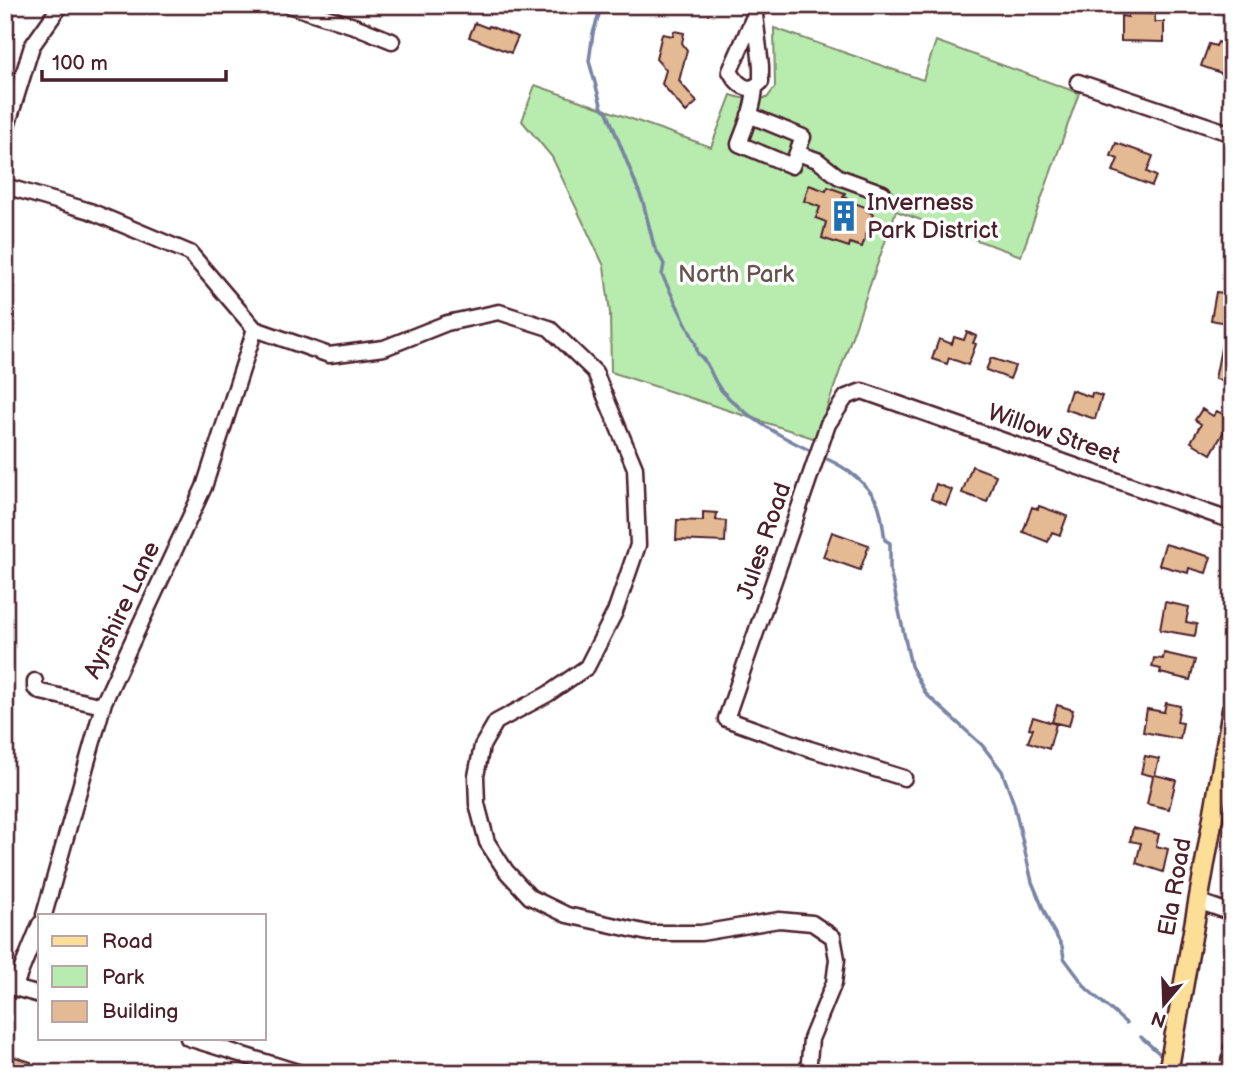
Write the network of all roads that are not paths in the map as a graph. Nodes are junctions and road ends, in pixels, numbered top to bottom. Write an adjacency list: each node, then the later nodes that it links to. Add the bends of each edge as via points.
1 (61, 5): 8 (street, via 32,47)
2 (288, 5): 4 (street)
3 (757, 10): 6 (street, via 761,82); 6 (street, via 730,71 740,85)
4 (393, 41)
5 (1078, 82): 9 (street)
6 (755, 88): 7 (street)
7 (749, 115): 10 (street, via 803,137); 10 (street, via 740,144 792,166)
8 (5, 133)
9 (1232, 134)
10 (797, 153): 12 (street, via 817,160 839,177)
11 (5, 187): 13 (street, via 90,211 190,253)
12 (883, 193)
13 (255, 329): 17 (street, Ayrshire Lane, via 204,487); 28 (street, via 330,355 384,348 447,324 499,312 549,328 595,372 635,468 638,545 615,612 587,667 496,722 482,746 477,804 487,842 530,897 567,915 648,933 701,933 779,920 812,923 833,937 837,959 834,984 811,1039)
14 (862, 391): 15 (street, Willow Street); 19 (street, Jules Road, via 845,397 828,424 726,719)
15 (1232, 520)
16 (35, 681): 17 (street, via 41,692)
17 (103, 706): 22 (street, Ayrshire Lane)
18 (1232, 710): 20 (main road, Ela Road)
19 (904, 778)
20 (1197, 901): 21 (street); 29 (main road, Ela Road)
21 (1232, 913)
22 (44, 914)
23 (38, 928): 24 (street)
24 (9, 987): 25 (street)
25 (38, 994)
26 (194, 1040): 27 (street)
27 (301, 1073)
28 (808, 1073)
29 (1168, 1073)

